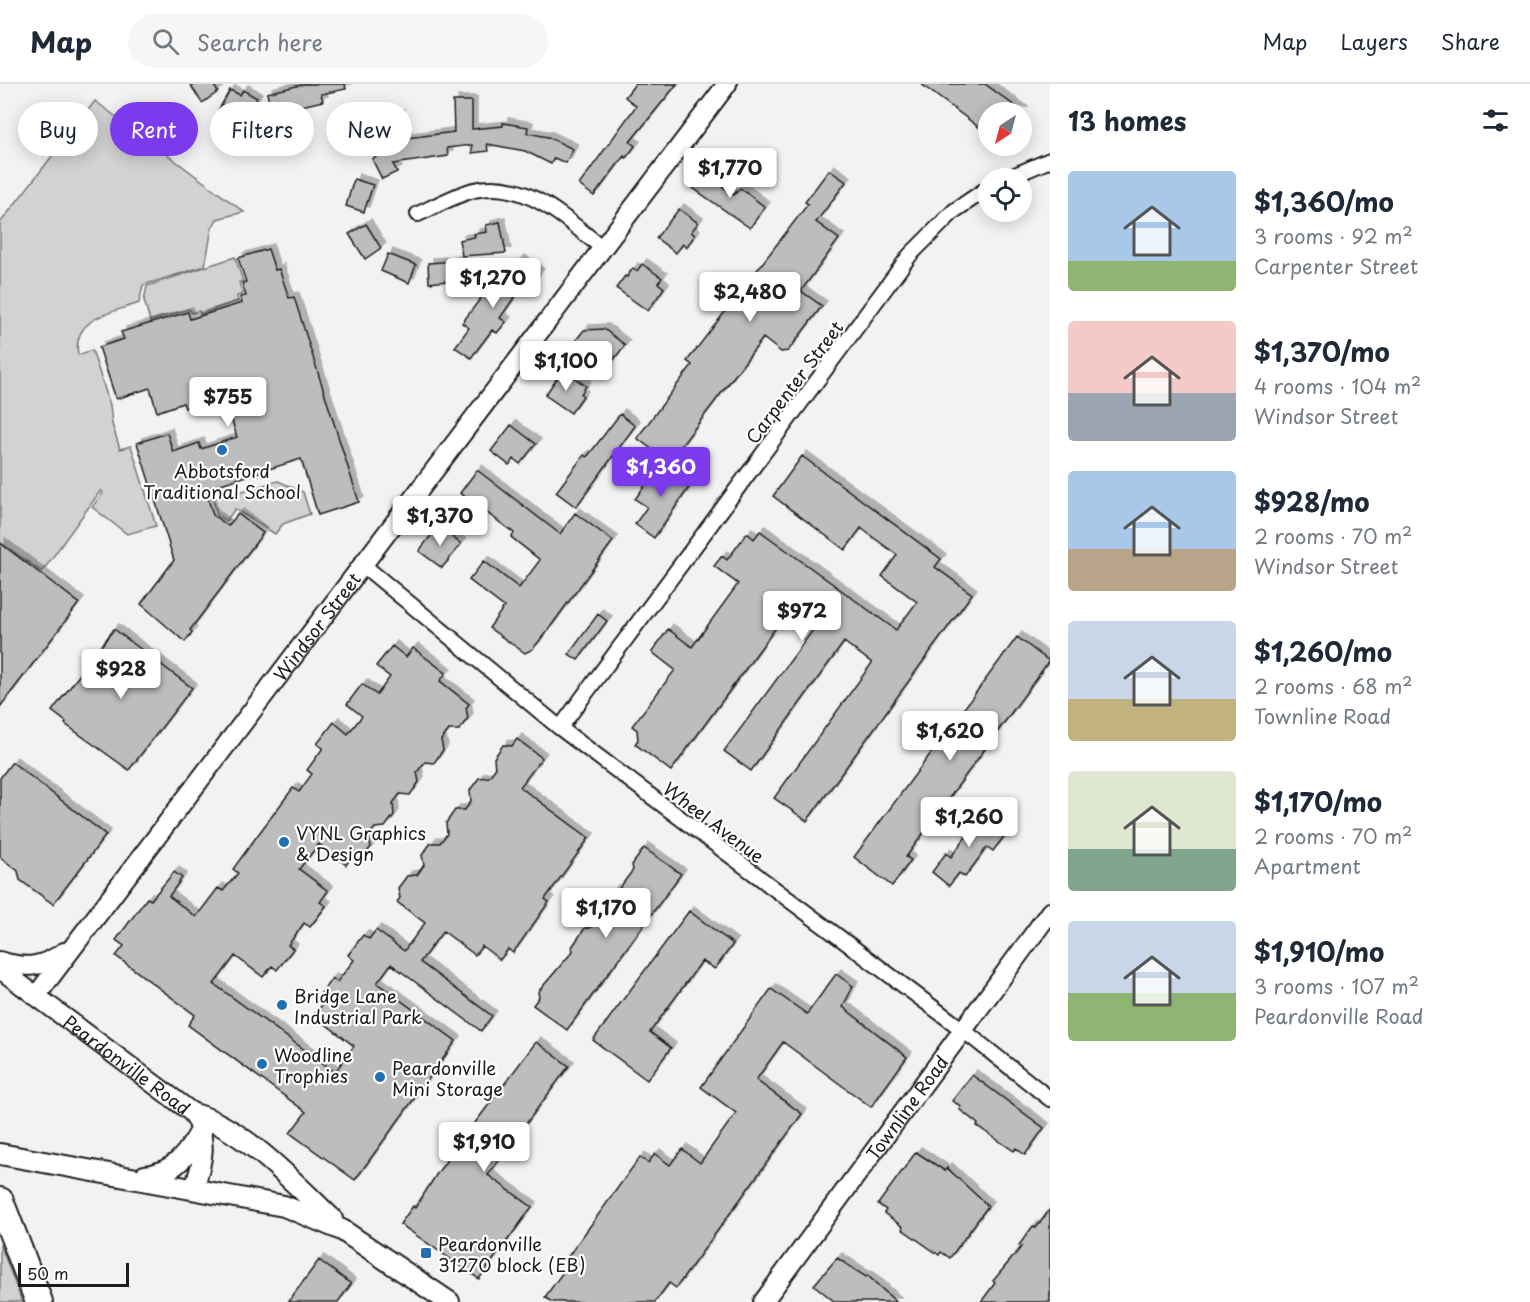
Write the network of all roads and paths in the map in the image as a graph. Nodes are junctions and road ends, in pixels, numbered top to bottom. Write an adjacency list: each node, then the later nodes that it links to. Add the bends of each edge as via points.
1 (727, 84): 6 (street, Windsor Street)
2 (1050, 160): 3 (street)
3 (1031, 168)
4 (978, 195): 8 (street, Carpenter Street, via 954,211 910,255)
5 (418, 214): 6 (street, via 471,190 514,189 531,195)
6 (603, 248): 7 (street, Windsor Street)
7 (363, 565): 8 (street, Wheel Avenue); 10 (street, Windsor Street)
8 (560, 728): 14 (street, Wheel Avenue)
9 (1050, 912): 14 (street, Townline Road)
10 (73, 946): 11 (street, via 48,964 17,966); 13 (street, Windsor Street)
11 (0, 961)
12 (0, 969): 13 (street, Peardonville Road)
13 (36, 996): 16 (street, Peardonville Road)
14 (963, 1030): 15 (street, Wheel Avenue); 24 (street, Townline Road)
15 (1050, 1099)
16 (198, 1122): 18 (main road, via 189,1153 167,1171); 19 (street, Peardonville Road, via 204,1145); 21 (main road, via 211,1119 288,1175)
17 (0, 1154): 18 (main road)
18 (129, 1177): 19 (main road)
19 (195, 1188): 21 (main road, via 284,1206)
20 (0, 1201): 22 (highway)
21 (342, 1230): 23 (main road)
22 (39, 1302)
23 (449, 1302)
24 (763, 1302)

